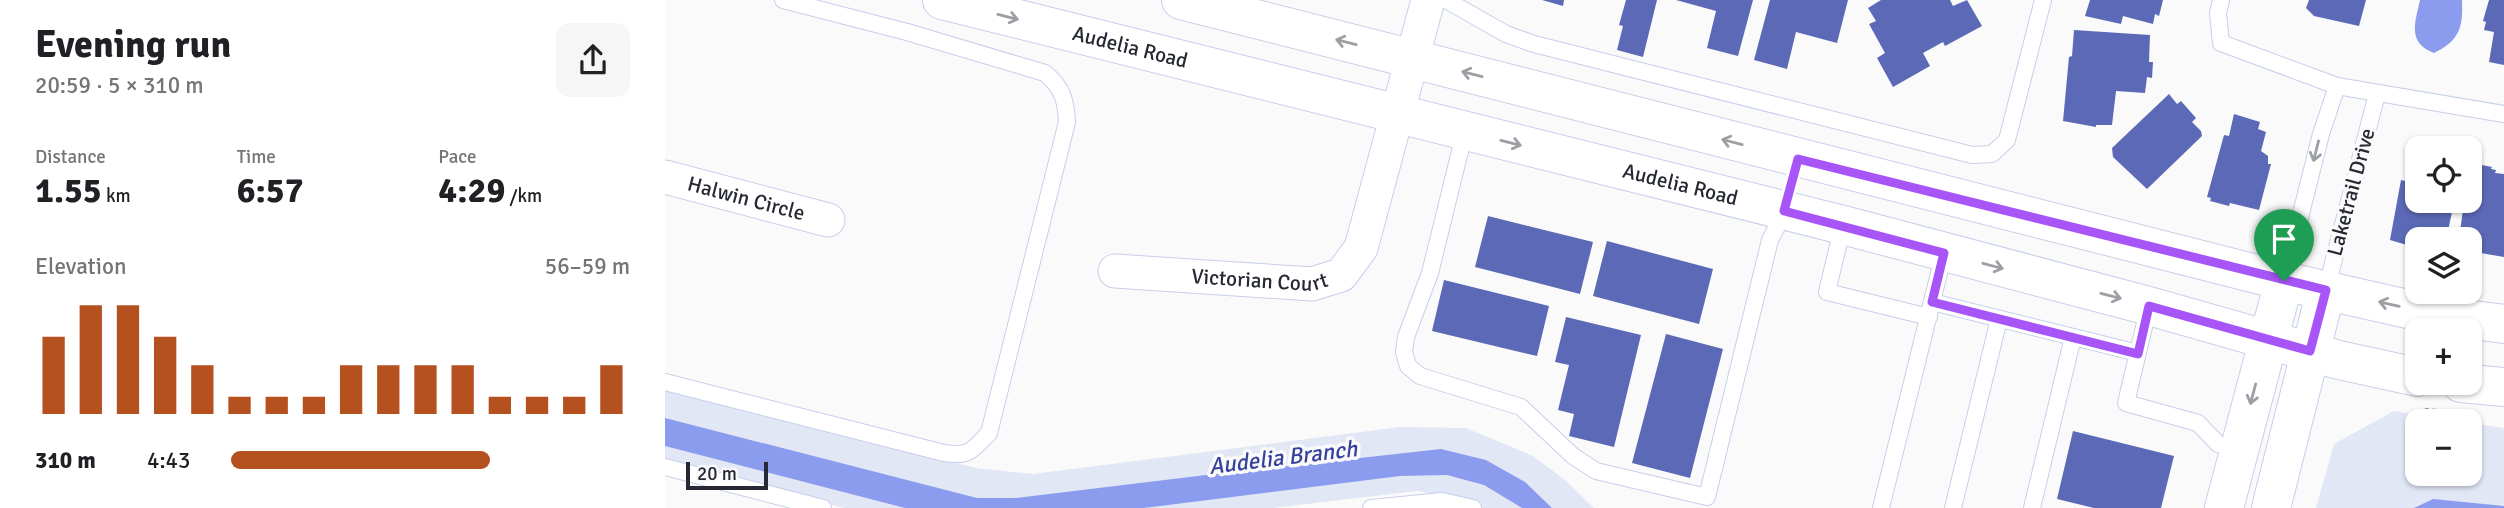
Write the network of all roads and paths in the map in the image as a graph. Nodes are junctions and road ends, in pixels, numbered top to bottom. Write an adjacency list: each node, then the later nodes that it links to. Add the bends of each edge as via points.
1 (783, 0): 32 (lane, via 1045,73 1057,82 1066,102 1067,122 989,433 961,456)
2 (942, 0): 11 (main road, Audelia Road, one-way to 11)
3 (1181, 0): 8 (main road, one-way to 3)
4 (1428, 0): 8 (street, Victorian Court)
5 (1446, 0): 6 (lane, via 1506,34 1534,44 1972,155 1992,154 2007,140)
6 (2043, 0)
7 (2221, 0): 9 (lane, via 2221,43)
8 (1412, 59): 11 (street, Victorian Court); 14 (main road, one-way to 8)
9 (2337, 86): 10 (lane); 21 (lane, Laketrail Drive, one-way to 21)
10 (2377, 93): 12 (lane); 22 (lane, Laketrail Drive)
11 (1398, 114): 13 (main road, Audelia Road); 20 (street, Victorian Court, via 1361,248 1341,275 1312,284)
12 (2504, 114)
13 (1465, 131): 16 (main road, Audelia Road, one-way to 16); 16 (lane, via 1430,273 1406,337 1408,366 1420,376 1521,407 1573,456 1596,471 1707,497 1770,240)
14 (1798, 159): 16 (main road); 21 (main road)
15 (665, 177): 17 (street, Halwin Circle)
16 (1784, 211): 18 (main road, Audelia Road)
17 (828, 220)
18 (1843, 225): 19 (main road, Audelia Road); 24 (lane, via 1826,292)
19 (1944, 253): 23 (main road, Audelia Road, one-way to 23); 24 (lane)
20 (1115, 271)
21 (2284, 281): 22 (main road); 28 (main road)
22 (2326, 290): 26 (main road, one-way to 22, via 2434,315); 29 (main road)
23 (2149, 306): 28 (main road, Audelia Road); 30 (lane)
24 (1930, 310): 25 (lane); 40 (lane)
25 (1999, 319): 27 (lane); 41 (lane)
26 (2504, 324)
27 (2073, 337): 30 (lane); 42 (lane)
28 (2269, 338): 29 (main road, Audelia Road); 35 (main road, one-way to 35)
29 (2310, 351): 31 (main road, Audelia Road); 44 (main road)
30 (2138, 354): 35 (lane, via 2126,403 2198,422 2217,444)
31 (2405, 374)
32 (665, 382)
33 (2482, 385): 34 (main road)
34 (2504, 387)
35 (2238, 450): 43 (main road)
36 (665, 467): 37 (lane)
37 (823, 508)
38 (1371, 508): 39 (lane, via 1442,501)
39 (1473, 508)
40 (1881, 508)
41 (1953, 508)
42 (2032, 508)
43 (2224, 508)
44 (2271, 508)

